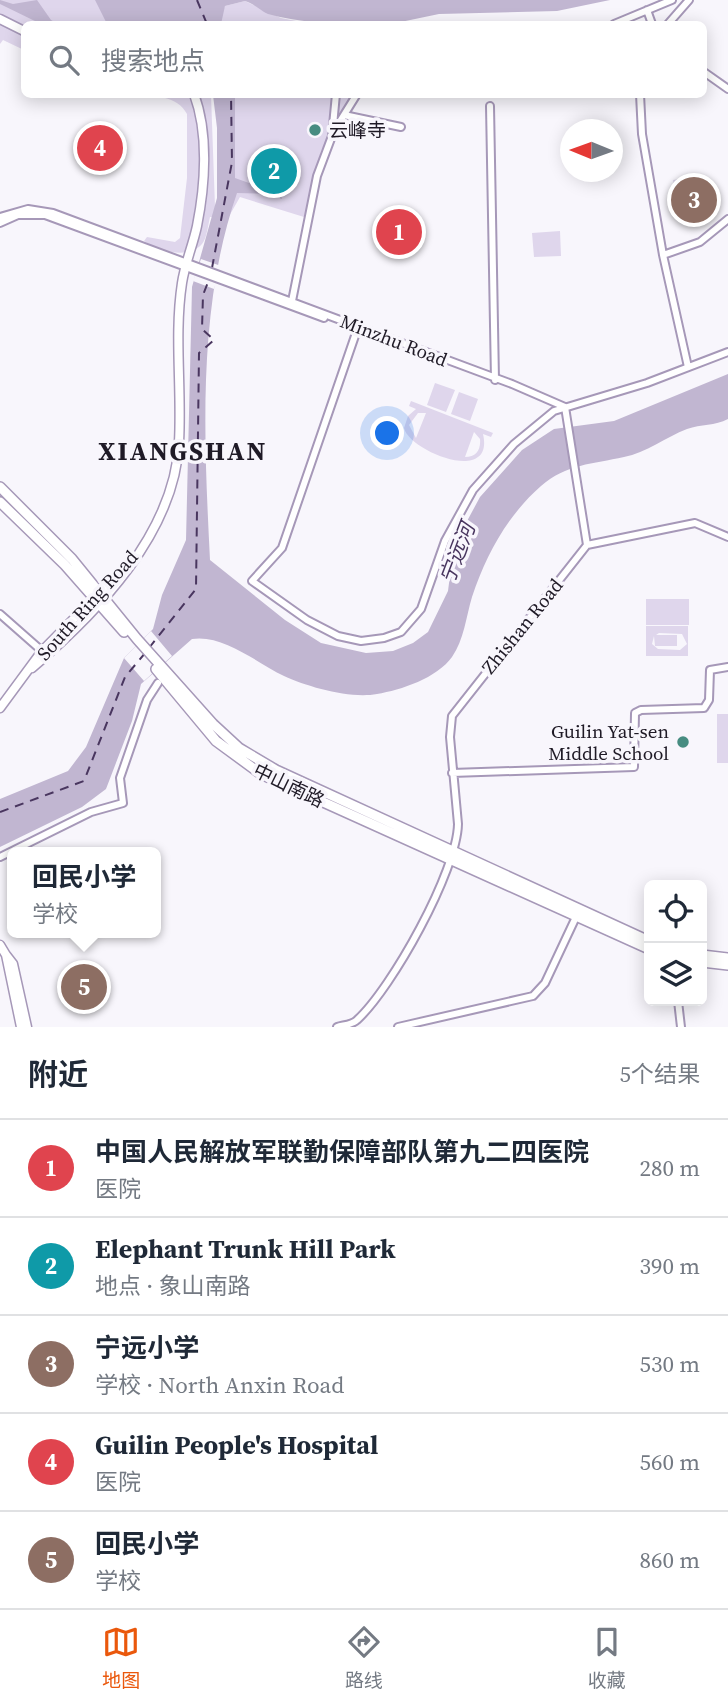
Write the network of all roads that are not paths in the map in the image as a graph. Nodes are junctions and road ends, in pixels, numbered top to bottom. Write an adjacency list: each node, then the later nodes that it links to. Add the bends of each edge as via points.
1 (672, 0): 3 (street)
2 (689, 0): 7 (street)
3 (647, 10): 5 (street); 6 (street)
4 (0, 19): 8 (main road)
5 (621, 21)
6 (651, 21)
7 (671, 21)
8 (21, 30)
9 (707, 74): 10 (street)
10 (728, 89)
11 (195, 98): 23 (main road, South Ring Road, via 202,130 201,189)
12 (336, 98): 18 (street)
13 (355, 98): 16 (street)
14 (640, 98): 22 (street)
15 (490, 106): 29 (street)
16 (344, 115): 17 (street); 18 (street)
17 (401, 127)
18 (332, 136): 25 (street, via 317,176)
19 (0, 217): 23 (street, via 28,209 47,211)
20 (728, 219): 22 (street, via 700,242)
21 (0, 223): 23 (street, via 18,215 45,215)
22 (663, 255): 28 (street)
23 (191, 266): 24 (street); 35 (main road, South Ring Road, via 178,335 176,470 161,513 132,559)
24 (220, 277): 25 (street, Minzhu Road); 26 (street, Minzhu Road)
25 (292, 301): 29 (street, Minzhu Road)
26 (357, 330): 29 (street, Minzhu Road); 30 (street, via 282,548 252,581 338,636 361,641 401,632 421,609 445,541 473,490 514,444)
27 (728, 352): 28 (street)
28 (688, 367): 30 (street)
29 (495, 379): 30 (street, Minzhu Road)
30 (565, 407): 34 (street)
31 (0, 488): 35 (highway, via 72,559)
32 (0, 502): 35 (highway)
33 (728, 537): 34 (street, via 695,523)
34 (587, 545): 42 (street, Zhishan Road, via 452,716)
35 (98, 598): 37 (main road, South Ring Road); 39 (main road, South Ring Road); 44 (highway, 中山南路, via 206,731 252,768)
36 (0, 614): 37 (street)
37 (42, 651): 39 (main road, South Ring Road)
38 (728, 667): 42 (street, via 710,670 709,700 704,708 635,713 634,767)
39 (32, 668): 41 (main road)
40 (159, 683): 43 (street, via 147,700 120,778 124,803 91,812)
41 (0, 708)
42 (452, 773): 44 (street, Zhishan Road, via 458,824)
43 (20, 847)
44 (451, 855): 45 (highway); 46 (highway); 54 (street, Zhishan Road, via 415,936)
45 (576, 917): 48 (highway); 58 (street, via 545,983 533,996)
46 (644, 939)
47 (0, 945): 49 (main road)
48 (644, 947)
49 (3, 956): 55 (main road); 56 (main road, via 13,964)
50 (707, 956): 51 (highway)
51 (726, 961): 52 (highway)
52 (707, 962)
53 (679, 1006): 59 (street)
54 (356, 1025): 57 (street)
55 (20, 1027)
56 (27, 1027)
57 (337, 1027)
58 (398, 1027)
59 (681, 1027)

